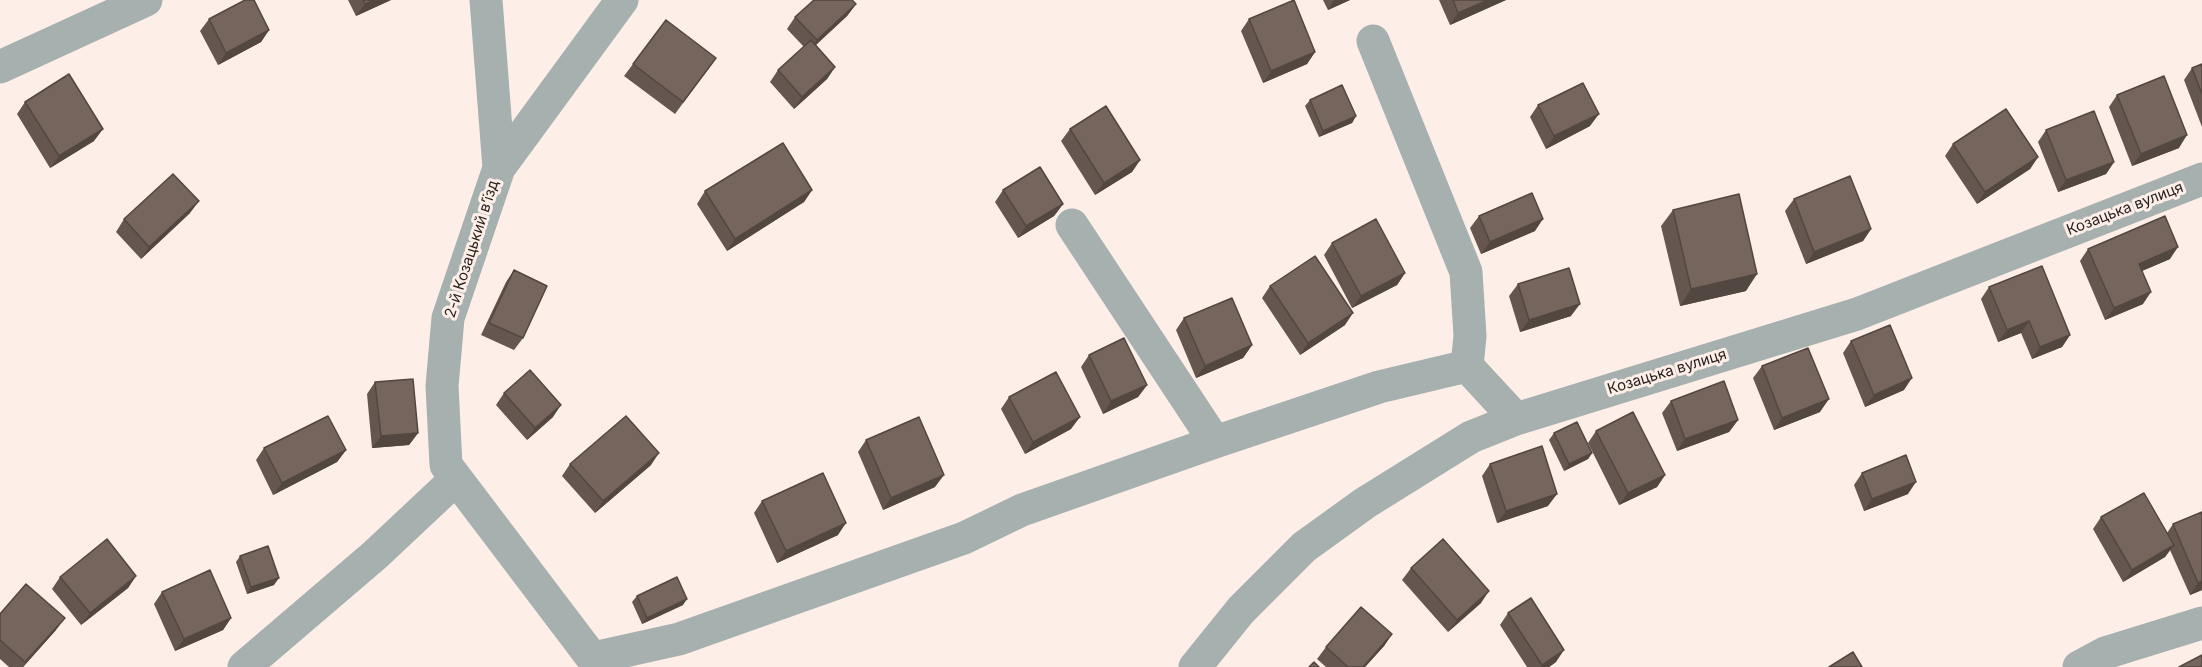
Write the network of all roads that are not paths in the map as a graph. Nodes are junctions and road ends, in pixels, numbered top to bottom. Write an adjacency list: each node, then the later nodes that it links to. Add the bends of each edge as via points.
1 (146, 0): 5 (street)
2 (486, 0): 6 (street)
3 (622, 0): 6 (street, 2-й Козацький в’їзд)
4 (1373, 41): 9 (street, via 1466,272 1470,336)
5 (0, 67)
6 (499, 168): 12 (street, 2-й Козацький в’їзд, via 448,318 442,386 446,465)
7 (2202, 179): 10 (street, Козацька вулиця, via 1857,314)
8 (1072, 225): 11 (street)
9 (1467, 366): 10 (street); 11 (street, via 1379,387)
10 (1516, 419): 16 (street, Козацька вулиця, via 1472,437 1365,503 1304,548 1241,610)
11 (1215, 442): 14 (street, via 1022,510 964,538 679,639)
12 (456, 479): 14 (street, 2-й Козацький в’їзд); 15 (street, via 375,555)
13 (2202, 623): 17 (street, via 2105,653)
14 (596, 663)
15 (244, 667)
16 (1195, 667)
17 (2079, 667)

